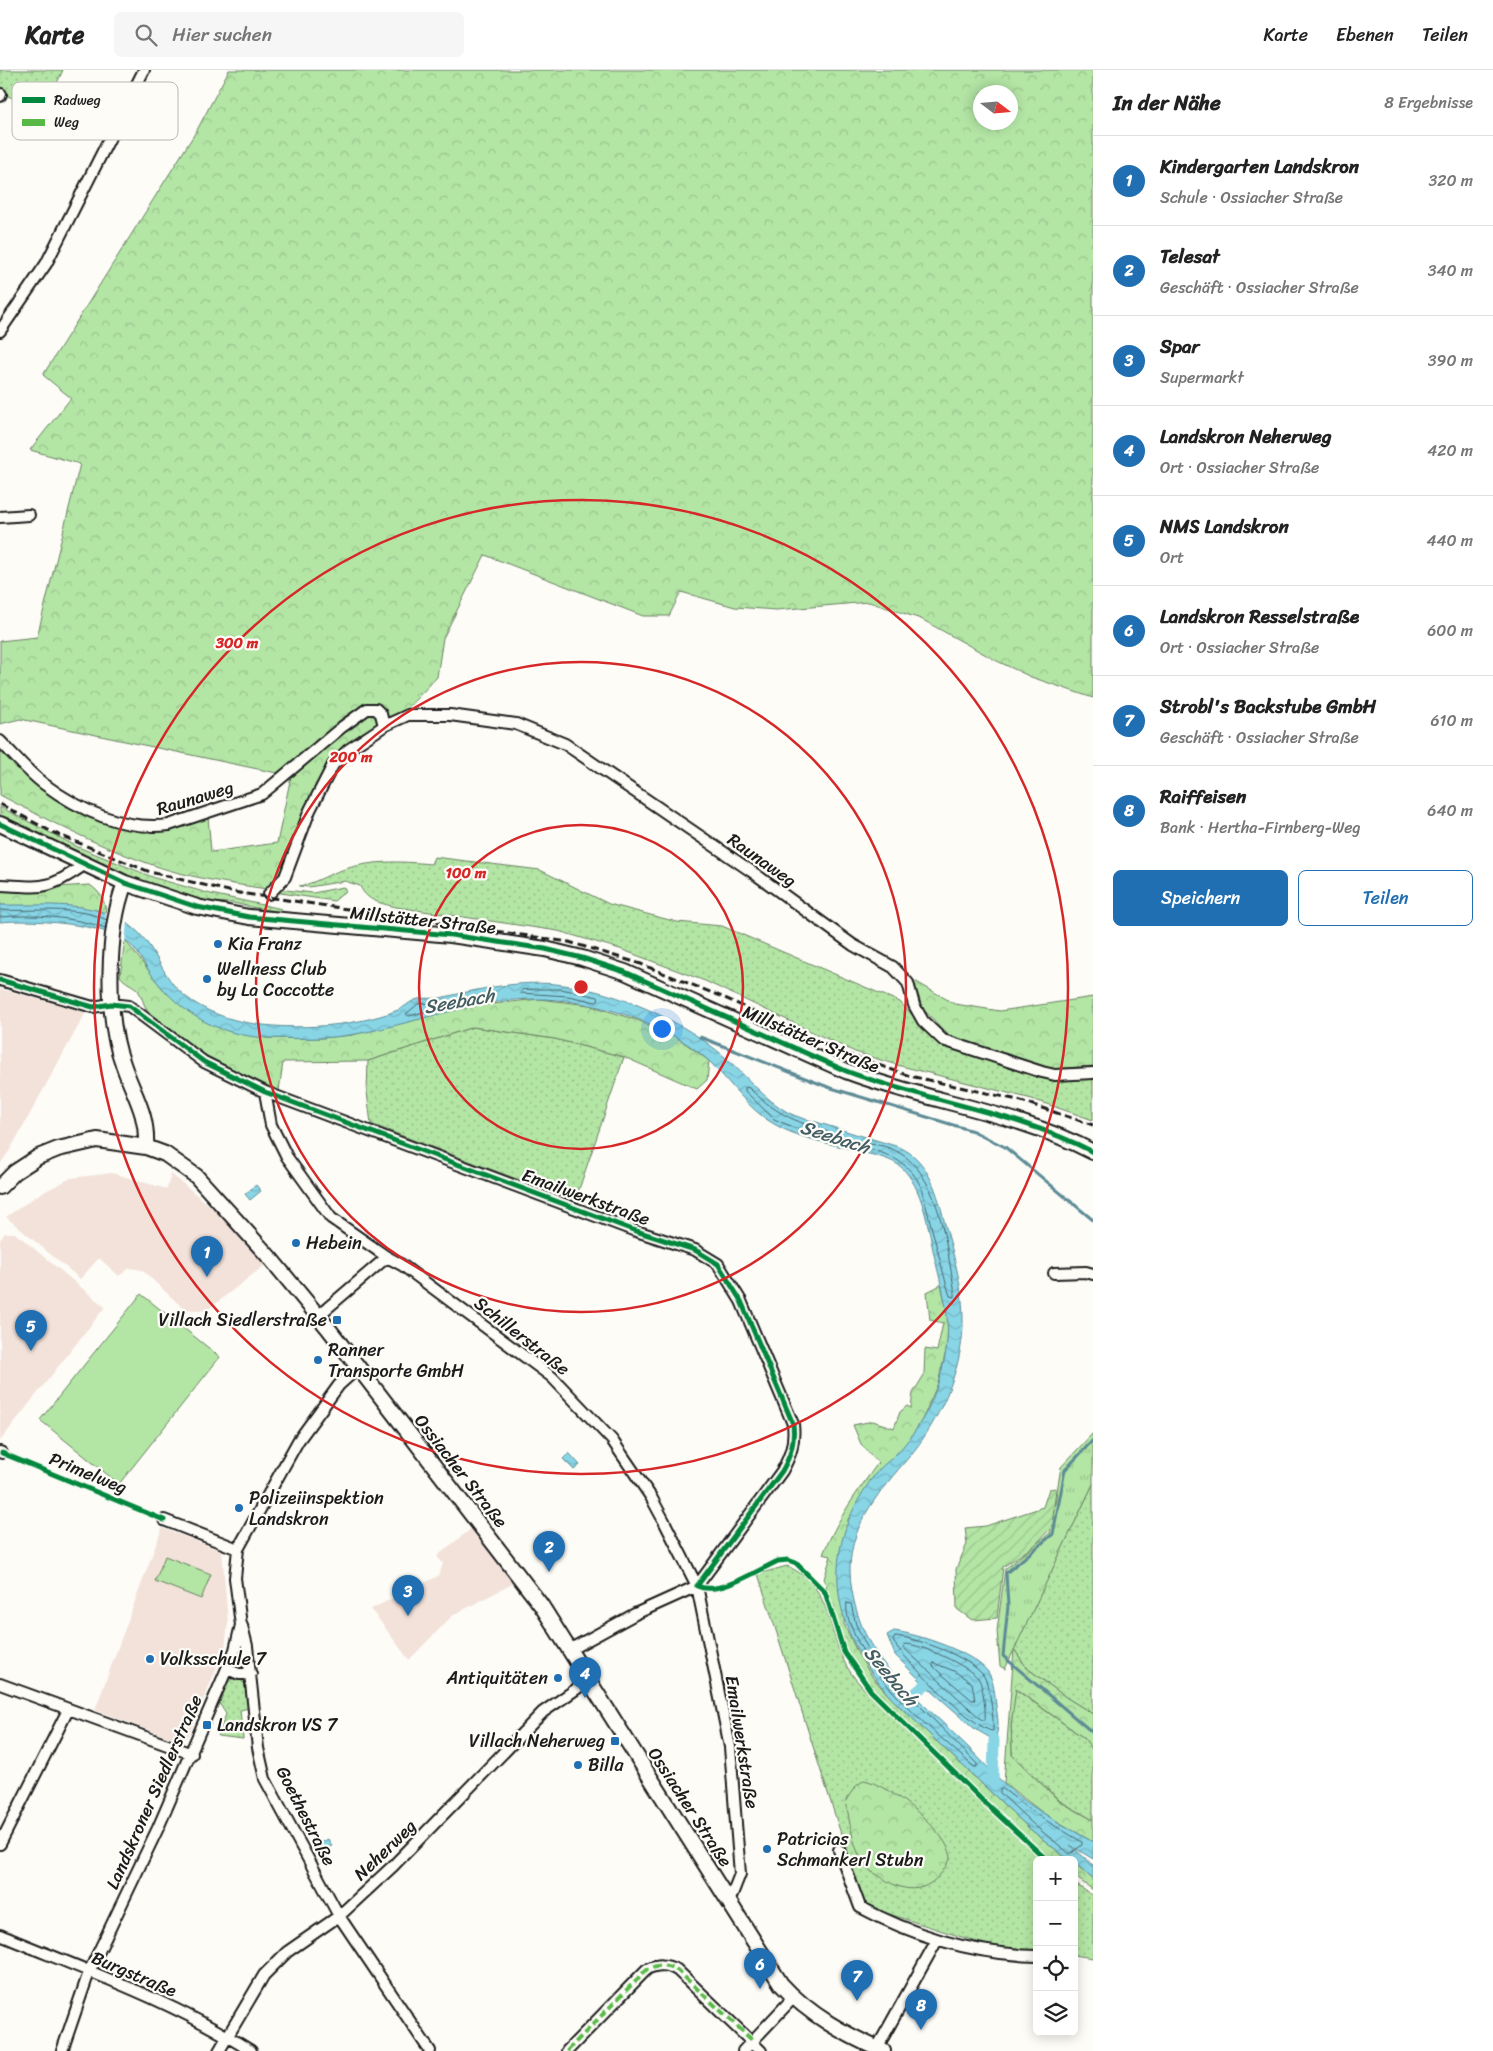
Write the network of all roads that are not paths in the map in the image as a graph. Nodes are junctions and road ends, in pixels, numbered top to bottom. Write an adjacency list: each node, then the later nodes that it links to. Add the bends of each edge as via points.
1 (144, 70): 2 (street)
2 (138, 82)
3 (109, 140): 4 (street, via 46,264)
4 (0, 331)
5 (28, 515): 6 (street)
6 (0, 517)
7 (384, 726): 8 (street, Raunaweg, via 382,714 376,709 366,709 262,794 169,825 153,827 122,823 75,804 42,783); 13 (street, Raunaweg, via 348,750 333,765 310,810 285,878); 16 (street, Raunaweg, via 408,715 450,715 516,724 565,744 853,945 893,967 908,983 914,1005 923,1020 943,1040 1055,1075)
8 (0, 741)
9 (0, 824): 10 (street, Millstätter Straße)
10 (84, 865): 11 (street, Millstätter Straße); 12 (street, via 60,882 46,887)
11 (124, 882): 15 (street, via 117,912); 19 (street, Millstätter Straße, via 178,902 222,913 452,935 536,947 582,958 625,972 877,1083 978,1109 1059,1136)
12 (0, 884)
13 (269, 894)
14 (0, 980): 15 (street, Emailwerkstraße, via 93,1007)
15 (111, 1004): 17 (street, Emailwerkstraße, via 129,1006 138,1011 204,1062); 18 (street, via 122,1063 144,1114)
16 (1093, 1073)
17 (265, 1092): 21 (street, Schillerstraße, via 271,1125 287,1158 331,1218); 28 (street, Emailwerkstraße, via 633,1230 695,1250 718,1264 741,1300 792,1424 794,1437 789,1459 782,1471)
18 (146, 1147): 20 (street, Ossiacher Straße, via 97,1140 58,1148 15,1172); 24 (street, Ossiacher Straße, via 165,1154 196,1176)
19 (1093, 1152)
20 (0, 1187)
21 (387, 1258): 24 (street); 28 (street, Schillerstraße, via 402,1265 552,1377 612,1440 651,1497)
22 (1054, 1273): 23 (street)
23 (1093, 1274)
24 (318, 1316): 25 (street, Ossiacher Straße)
25 (358, 1368): 27 (street, Landskroner Siedlerstraße, via 339,1385 298,1441); 30 (street, Ossiacher Straße, via 541,1605)
26 (164, 1520): 27 (street)
27 (238, 1549): 29 (street, Landskroner Siedlerstraße, via 235,1578)
28 (697, 1586): 30 (street, Emailwerkstraße, via 635,1614); 39 (street, Emailwerkstraße, via 730,1747 736,1804 740,1874)
29 (241, 1626): 31 (street, Landskroner Siedlerstraße); 32 (street, Goethestraße, via 248,1646)
30 (569, 1650): 33 (street, Ossiacher Straße)
31 (226, 1669): 32 (street); 36 (street, Landskroner Siedlerstraße)
32 (250, 1674): 40 (street, Goethestraße, via 258,1748 265,1779)
33 (588, 1681): 39 (street, Ossiacher Straße); 40 (street, Neherweg, via 543,1712 393,1866)
34 (0, 1684): 35 (street)
35 (68, 1710): 36 (street); 37 (street)
36 (192, 1754): 44 (street, Landskroner Siedlerstraße)
37 (0, 1844)
38 (839, 1850): 42 (street, via 860,1907 893,1925)
39 (729, 1902): 45 (street, Ossiacher Straße, via 771,1969)
40 (339, 1916): 46 (street, Neherweg, via 287,1952 264,1975); 52 (street, Goethestraße)
41 (0, 1935): 44 (street, Burgstraße)
42 (937, 1940): 43 (street); 48 (street)
43 (1033, 1956)
44 (89, 1972): 46 (street, Burgstraße); 49 (street, Landskroner Siedlerstraße)
45 (794, 1998): 47 (street); 48 (street, Ossiacher Straße, via 837,2029)
46 (227, 2035): 50 (street, Neherweg); 51 (street, Burgstraße)
47 (752, 2040): 53 (street, via 677,1970 668,1965 657,1965 647,1969); 54 (street); 55 (street)
48 (880, 2050)
49 (62, 2051)
50 (219, 2051)
51 (251, 2051)
52 (430, 2051)
53 (567, 2051)
54 (743, 2051)
55 (761, 2051)

